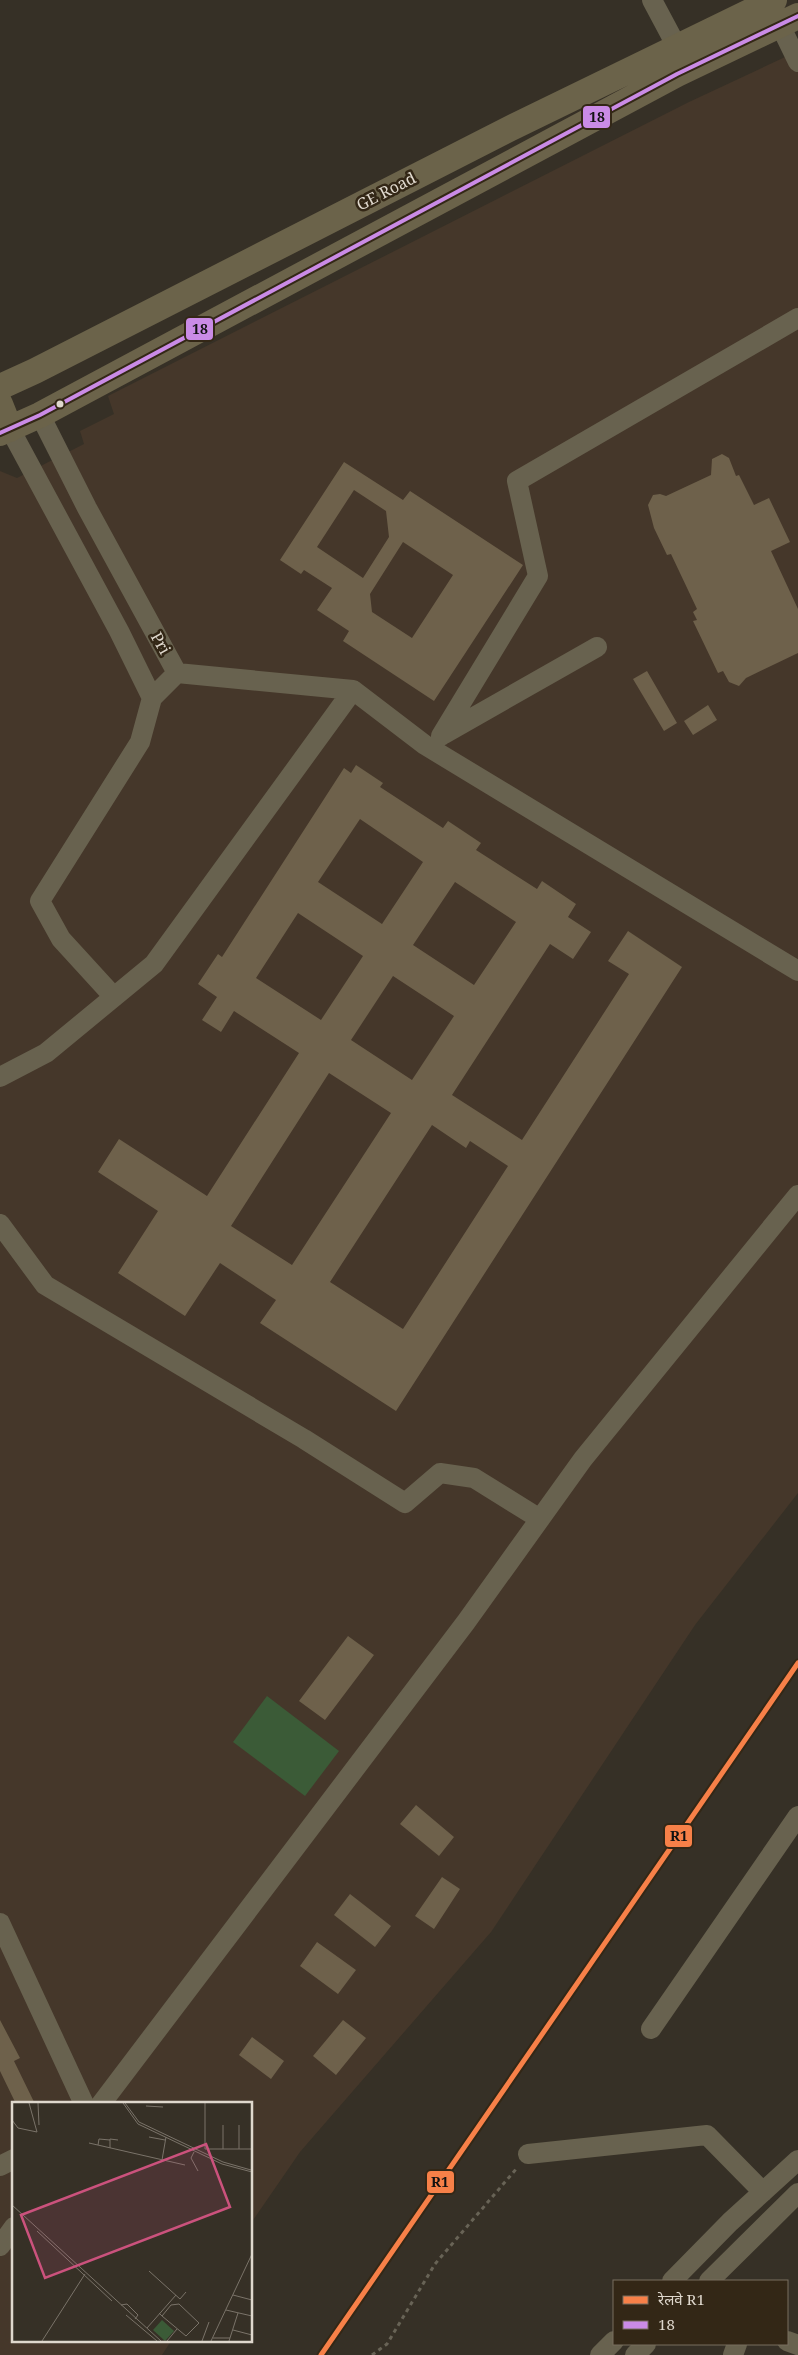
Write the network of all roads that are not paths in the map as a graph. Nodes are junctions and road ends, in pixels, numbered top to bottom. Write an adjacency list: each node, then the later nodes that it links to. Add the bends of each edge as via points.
1 (652, 0): 3 (street)
2 (784, 13): 3 (main road, GE Road); 4 (street); 9 (main road)
3 (677, 47): 6 (main road, GE Road, via 508,129)
4 (798, 62)
5 (798, 318): 15 (street, via 517,481 538,576)
6 (25, 375): 7 (main road, GE Road); 9 (main road)
7 (0, 387)
8 (0, 404): 10 (main road)
9 (40, 415): 10 (main road); 12 (street, Pri)
10 (5, 431): 14 (street, via 119,631)
11 (597, 647): 15 (street)
12 (177, 673): 13 (street, Pri); 14 (street)
13 (353, 690): 15 (street); 17 (street, via 154,964)
14 (152, 698): 17 (street, via 140,742 40,901 61,939)
15 (433, 741): 16 (street)
16 (798, 971)
17 (114, 997): 18 (street, via 46,1053)
18 (0, 1077)
19 (798, 1195): 21 (street, via 583,1459)
20 (0, 1224): 21 (street, via 45,1285 304,1438 405,1503 440,1473 474,1478)
21 (540, 1519): 26 (street, via 466,1622)
22 (798, 1816): 24 (street)
23 (0, 1923): 25 (street)
24 (651, 2029)
25 (83, 2102)
26 (103, 2102)
27 (528, 2154): 31 (street, via 706,2135)
28 (12, 2159): 30 (street)
29 (798, 2160): 31 (street)
30 (0, 2166)
31 (763, 2192): 35 (street)
32 (798, 2193): 36 (street)
33 (12, 2230): 34 (street)
34 (0, 2246)
35 (673, 2280)
36 (710, 2280)
37 (613, 2342): 39 (street)
38 (645, 2345): 40 (street)
39 (600, 2355)
40 (635, 2355)

